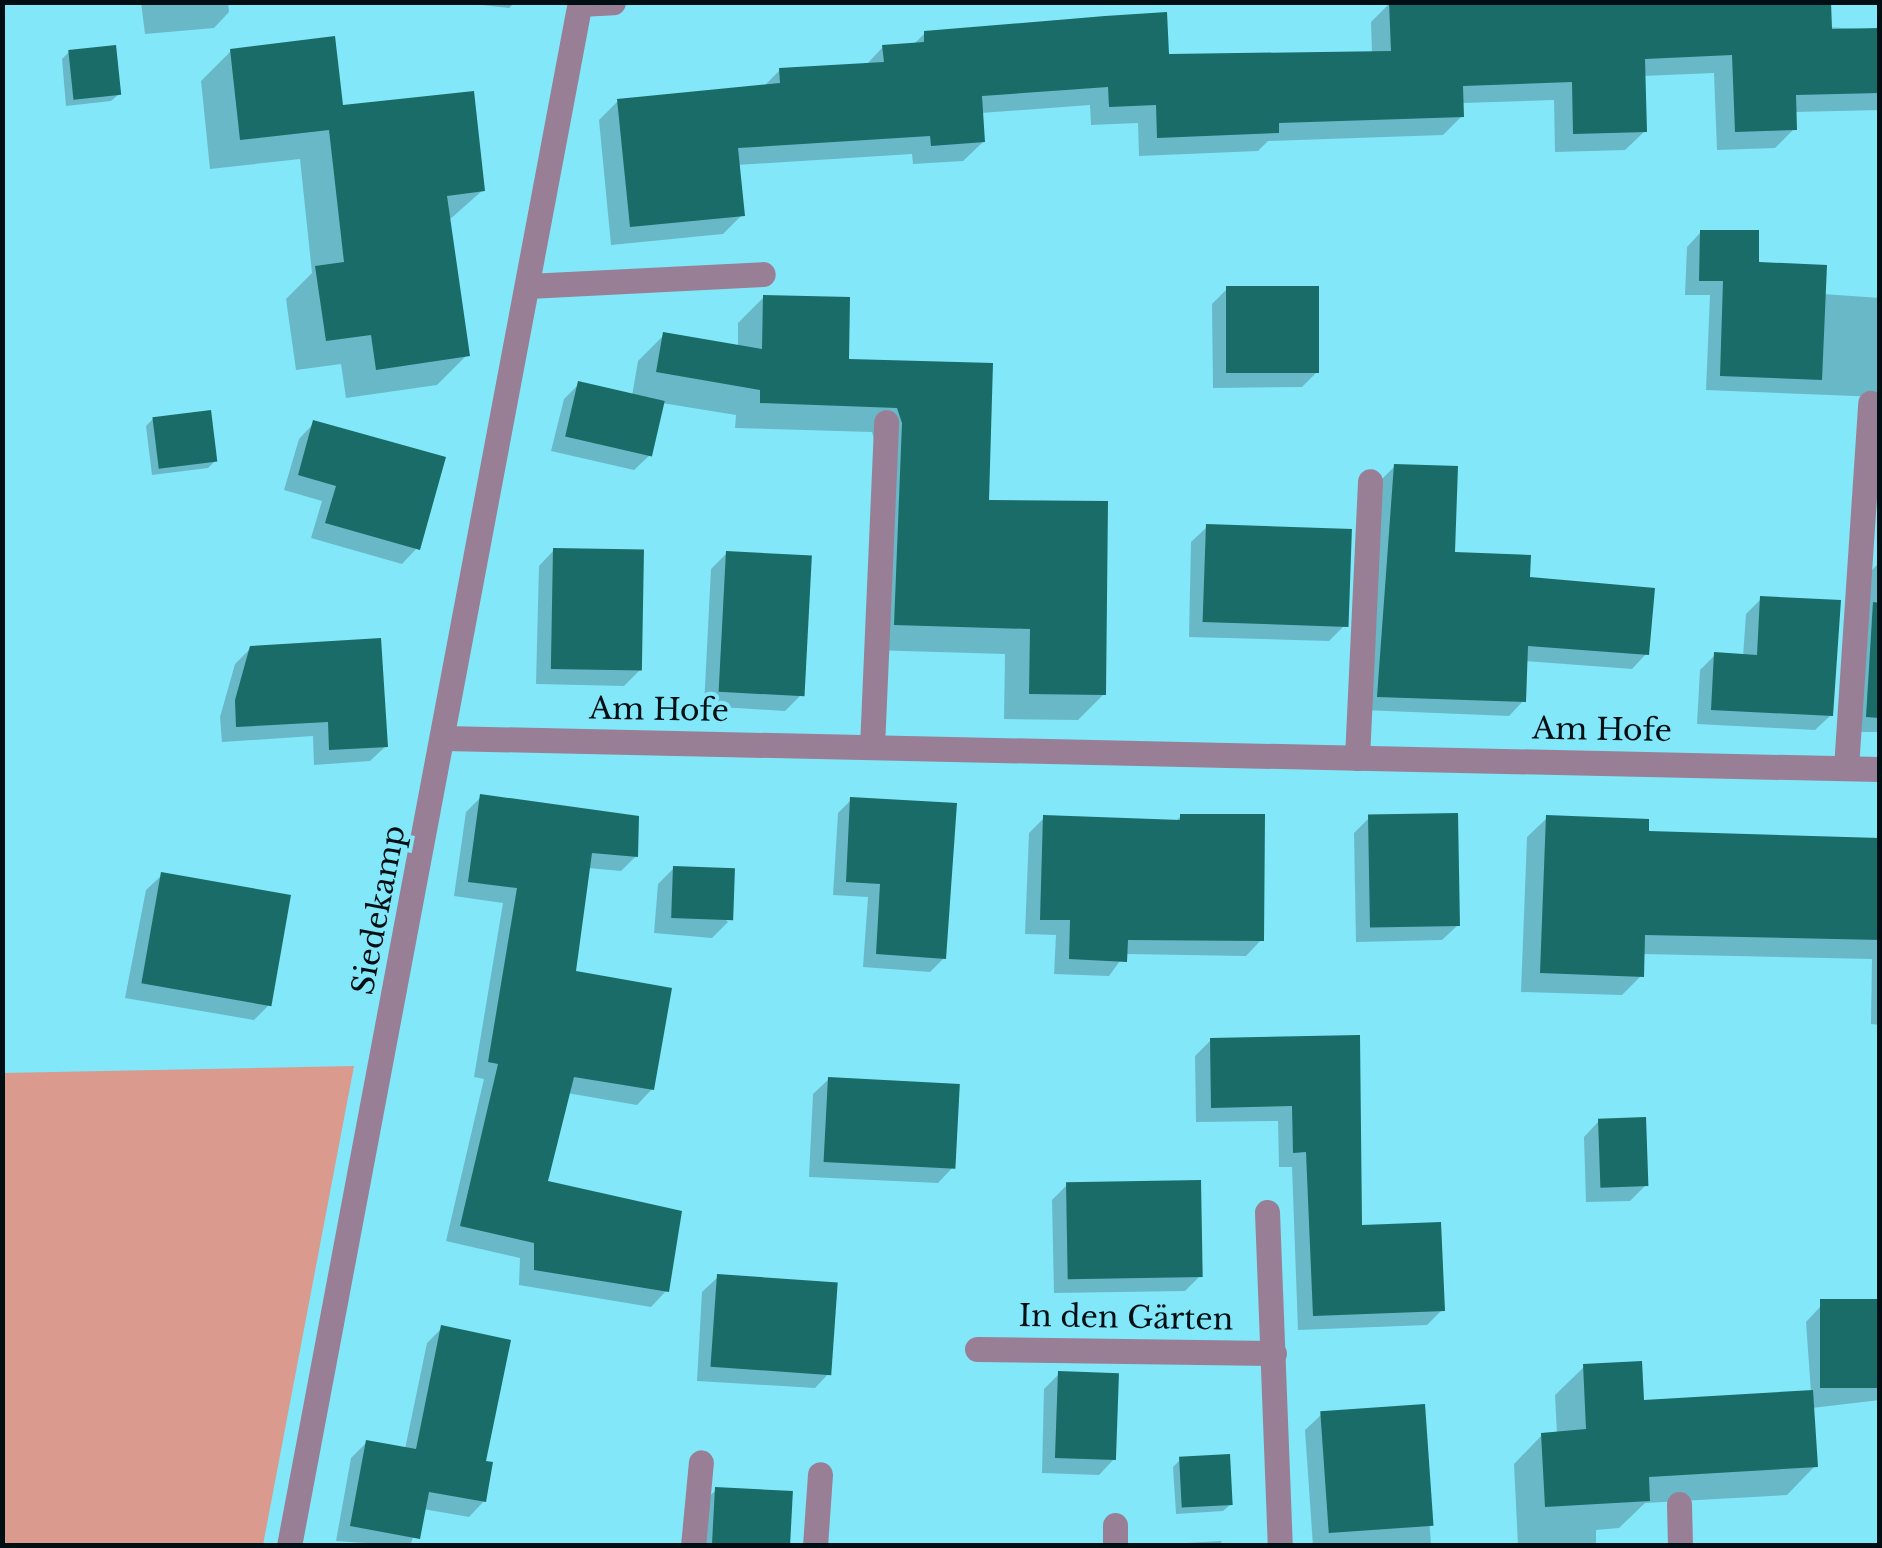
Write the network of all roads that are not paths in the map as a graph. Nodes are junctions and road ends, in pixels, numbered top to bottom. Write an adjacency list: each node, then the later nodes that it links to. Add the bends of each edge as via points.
1 (612, 2): 2 (street)
2 (580, 3): 4 (street, Siedekamp)
3 (763, 274): 4 (street)
4 (528, 286): 8 (street, Siedekamp)
5 (1870, 403): 11 (street)
6 (886, 422): 9 (street)
7 (1370, 481): 10 (street)
8 (445, 738): 9 (street, Am Hofe); 19 (street, Siedekamp)
9 (872, 747): 10 (street, Am Hofe)
10 (1357, 758): 11 (street, Am Hofe)
11 (1846, 768): 12 (street, Am Hofe)
12 (1880, 769)
13 (1267, 1212): 15 (street, In den Gärten)
14 (977, 1349): 15 (street, In den Gärten)
15 (1274, 1353): 22 (street, In den Gärten)
16 (701, 1462): 20 (street)
17 (820, 1474): 21 (street)
18 (1679, 1504): 23 (street)
19 (289, 1546)
20 (692, 1546)
21 (815, 1546)
22 (1280, 1546)
23 (1680, 1546)

